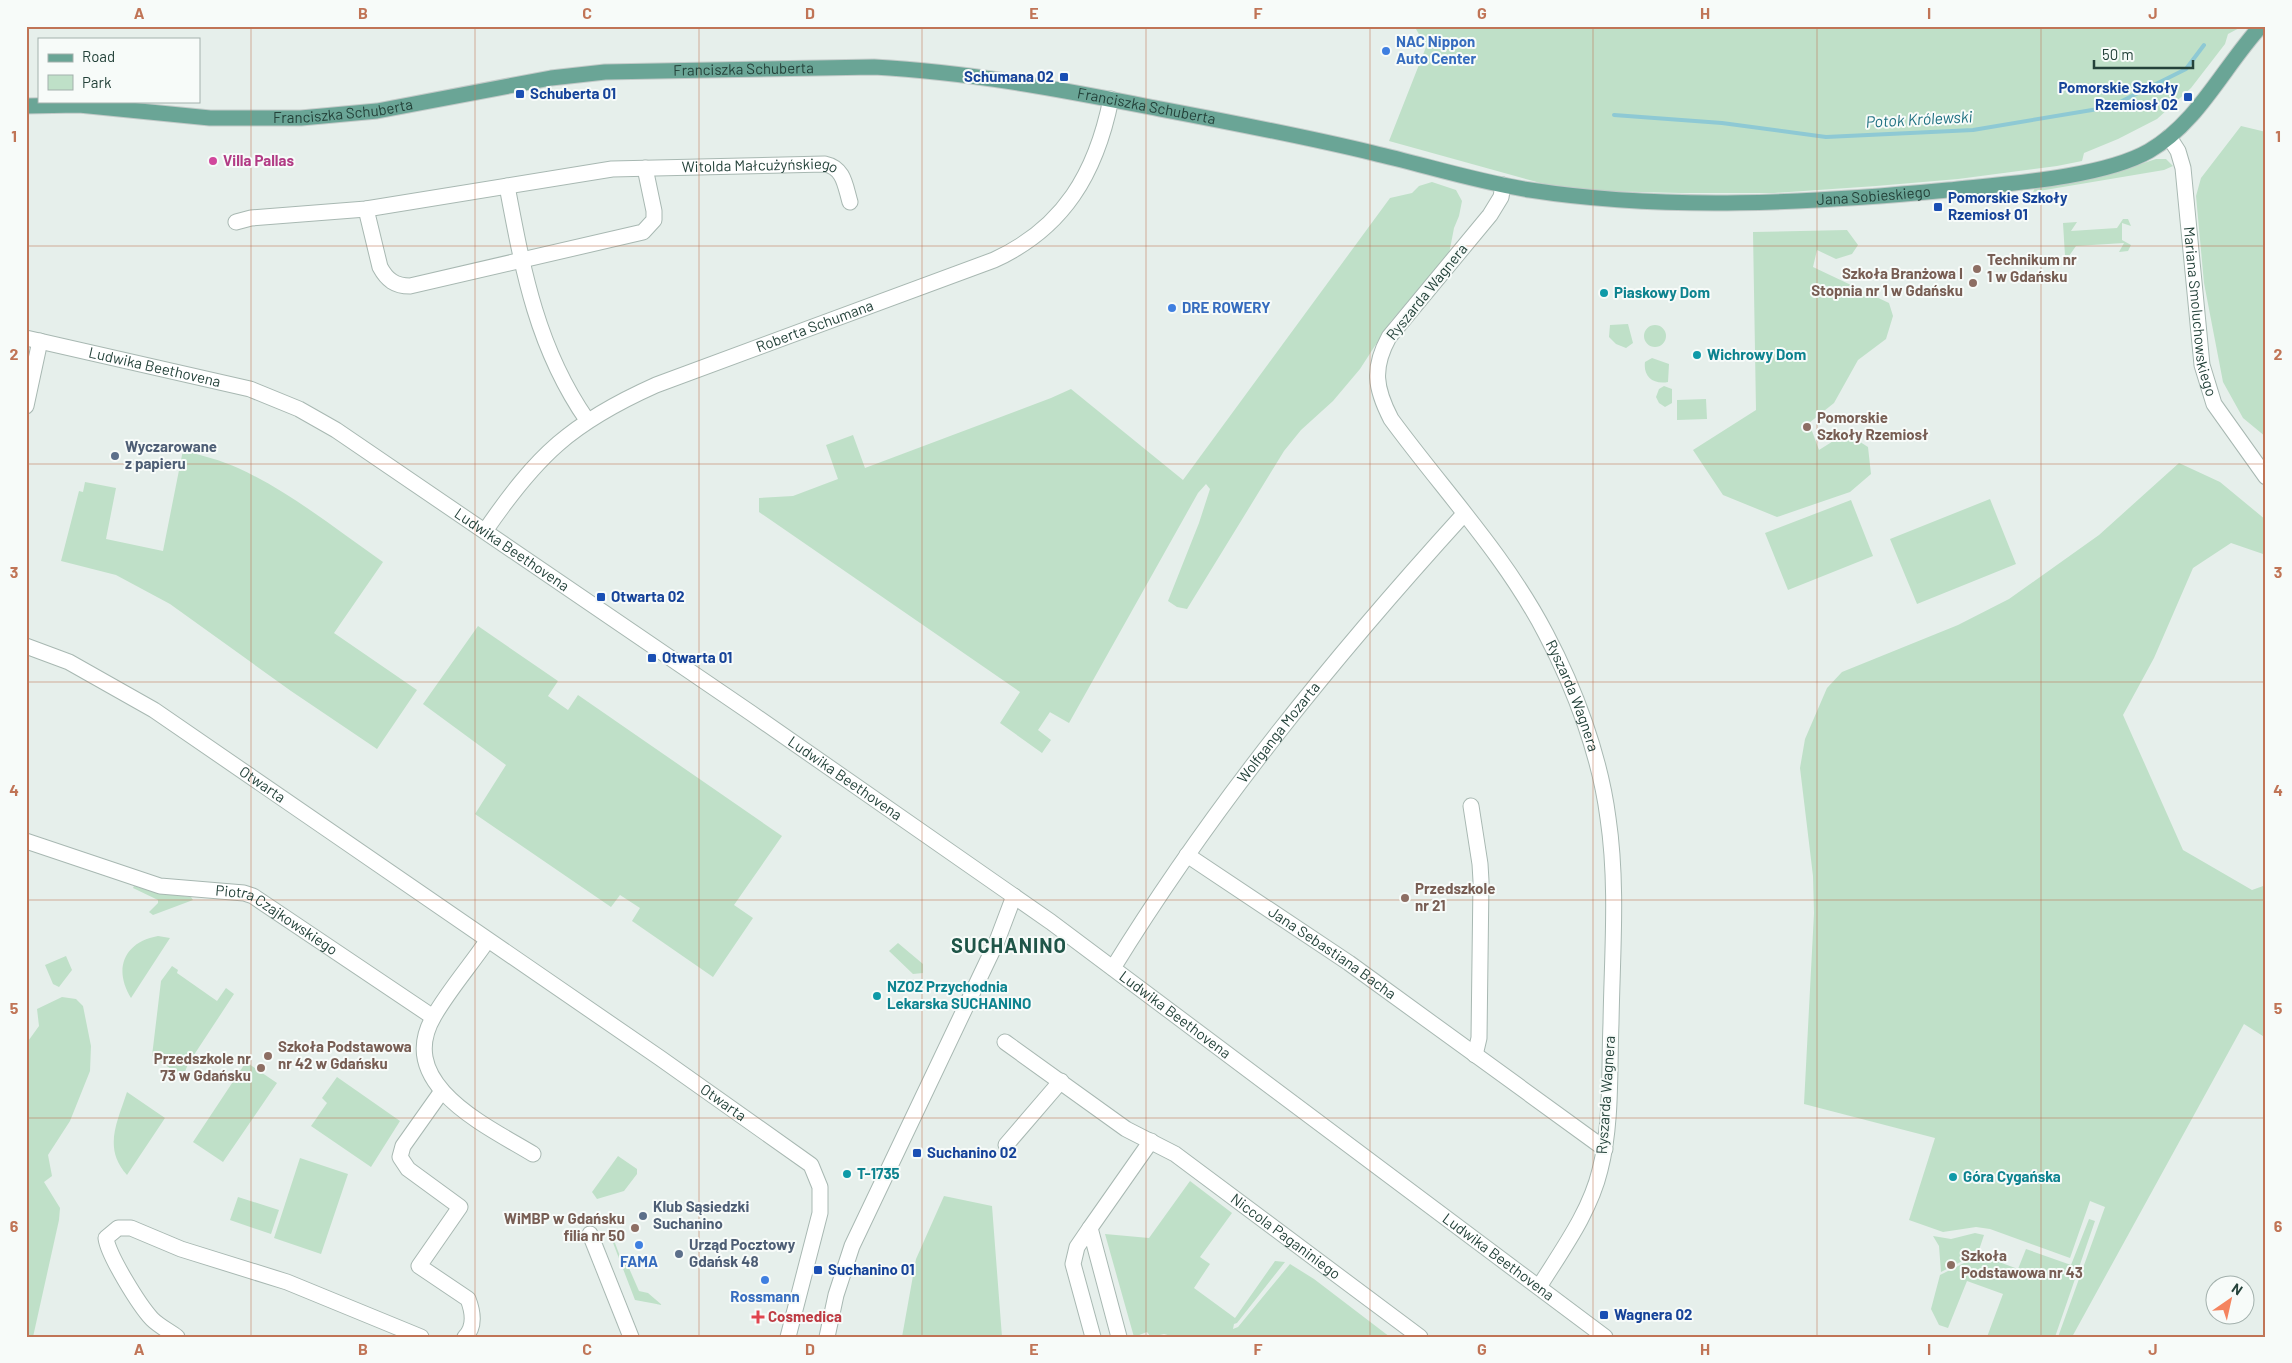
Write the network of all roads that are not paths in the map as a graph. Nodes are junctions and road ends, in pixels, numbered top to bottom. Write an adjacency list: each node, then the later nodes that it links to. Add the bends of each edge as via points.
1 (2261, 26): 4 (main road, Jana Sobieskiego, via 2190,115)
2 (1111, 99): 3 (main road, Franciszka Schuberta, via 969,74 874,67 605,72 536,81 377,111 301,118 193,117 79,105); 6 (main road, Franciszka Schuberta, via 1286,133); 15 (street, Roberta Schumana, via 1099,143 1084,180 1054,219 1020,247 994,260 637,394)
3 (26, 106)
4 (2169, 136): 7 (main road, Jana Sobieskiego, via 2136,158 2108,167 2024,181 1864,197 1683,202 1586,197); 16 (street, Mariana Smoluchowskiego, via 2182,161 2202,365 2207,387 2214,404)
5 (645, 168): 8 (street, Witolda Małcużyńskiego, via 612,169); 9 (street, Witolda Małcużyńskiego, via 825,164 841,173); 12 (street, via 654,220 643,232)
6 (1456, 174): 7 (main road, Jana Sobieskiego)
7 (1503, 185): 18 (street, Ryszarda Wagnera, via 1501,197 1490,215 1389,337 1381,351 1377,371 1381,399 1391,418)
8 (507, 186): 10 (street, Witolda Małcużyńskiego); 12 (street)
9 (850, 202)
10 (366, 209): 11 (street, Witolda Małcużyńskiego); 12 (street, via 380,268 399,286)
11 (236, 222)
12 (522, 261): 15 (street, via 532,304 554,362)
13 (33, 340): 14 (street); 19 (street, Ludwika Beethovena, via 226,382 282,401 336,430)
14 (26, 406)
15 (588, 420): 19 (street, Roberta Schumana, via 567,434 536,464)
16 (2261, 460): 17 (street, Mariana Smoluchowskiego)
17 (2266, 477)
18 (1464, 514): 23 (street, Wolfganga Mozarta, via 1324,673); 34 (street, Ryszarda Wagnera, via 1520,589 1546,634 1574,693 1605,802 1613,916)
19 (484, 531): 24 (street, Ludwika Beethovena)
20 (26, 646): 25 (street, Otwarta, via 69,662 154,710)
21 (1470, 806): 29 (street, via 1481,881 1479,1038)
22 (26, 841): 27 (street, Piotra Czajkowskiego, via 160,886 253,896)
23 (1187, 855): 26 (street, Wolfganga Mozarta); 29 (street, Jana Sebastiana Bacha, via 1349,963)
24 (1014, 896): 26 (street, Ludwika Beethovena); 44 (street, via 997,941 852,1246)
25 (487, 941): 27 (street); 43 (street, Otwarta, via 811,1165 820,1187 818,1224)
26 (1113, 968): 38 (street, Ludwika Beethovena)
27 (433, 1017): 31 (street, via 424,1056 428,1072)
28 (1005, 1042): 30 (street, Niccola Paganiniego)
29 (1475, 1055): 34 (street, Jana Sebastiana Bacha)
30 (1061, 1082): 32 (street, Niccola Paganiniego, via 1126,1129); 33 (street)
31 (442, 1091): 35 (street, via 465,1111); 41 (street, via 403,1146 400,1158 408,1169 460,1207 419,1266 468,1300 472,1320)
32 (1150, 1141): 36 (street); 47 (street, Niccola Paganiniego, via 1175,1154)
33 (1006, 1145)
34 (1605, 1149): 38 (street, Ryszarda Wagnera, via 1586,1207)
35 (533, 1154)
36 (1090, 1228): 45 (street, via 1077,1247 1073,1264); 46 (street)
37 (590, 1234): 42 (street)
38 (1539, 1287): 48 (street, Ludwika Beethovena)
39 (177, 1337): 40 (street, via 152,1319 112,1254 106,1238 118,1228 131,1228 181,1249 313,1291)
40 (421, 1337)
41 (465, 1337)
42 (631, 1337)
43 (788, 1337)
44 (827, 1337)
45 (1093, 1337)
46 (1119, 1337)
47 (1420, 1337)
48 (1605, 1337)

